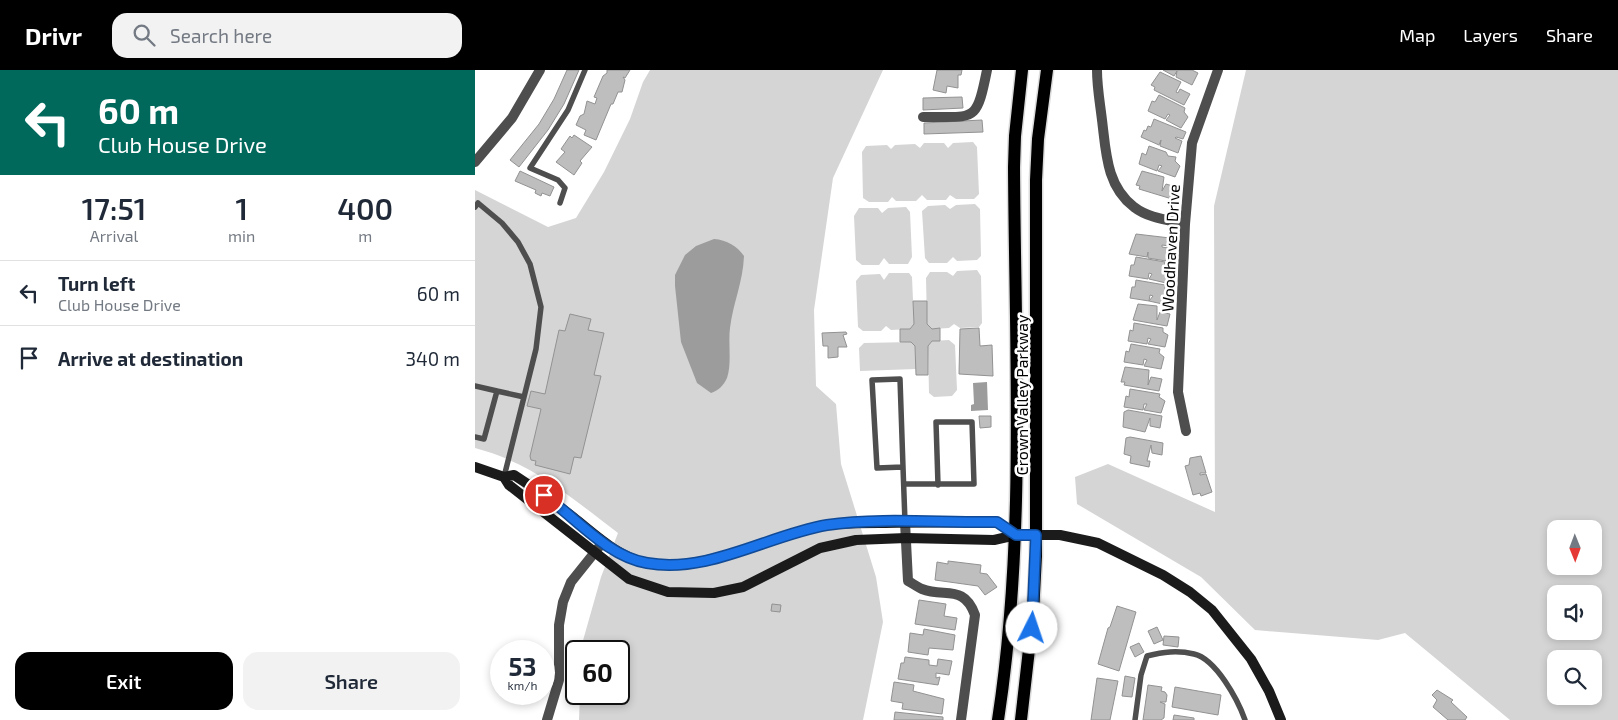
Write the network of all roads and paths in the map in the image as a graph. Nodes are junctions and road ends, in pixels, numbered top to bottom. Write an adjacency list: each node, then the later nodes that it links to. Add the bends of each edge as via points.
1 (540, 70): 9 (street, via 512,118)
2 (585, 70): 10 (lane, via 568,110 530,168 558,180 565,188)
3 (987, 70): 8 (street, via 977,111 967,116)
4 (1022, 70): 24 (main road, Crown Valley Parkway, via 1014,167)
5 (1047, 70): 25 (main road, Crown Valley Parkway, via 1035,180)
6 (1097, 70): 12 (street, via 1109,170 1117,189 1142,212)
7 (1218, 70): 12 (street, Woodhaven Drive, via 1192,143)
8 (923, 117)
9 (475, 162)
10 (560, 203)
11 (476, 204): 15 (lane, via 502,223 518,242 530,264 541,307 536,349)
12 (1185, 224): 16 (street, Woodhaven Drive, via 1178,392)
13 (475, 386): 14 (lane)
14 (497, 391): 15 (lane); 17 (lane, via 484,438)
15 (524, 397): 20 (lane)
16 (1185, 431)
17 (475, 436)
18 (475, 467): 20 (street)
19 (903, 467): 19 (lane, via 877,468 872,380 900,379); 21 (lane)
20 (504, 477): 27 (street, via 514,475); 28 (street, via 509,485)
21 (904, 484): 22 (lane); 23 (lane)
22 (938, 485): 22 (lane, via 974,484 972,422 936,422)
23 (905, 522): 24 (street, via 997,522); 26 (street); 27 (street, via 829,525 787,534 733,553 671,564 647,563 621,554)
24 (1016, 535): 25 (street); 26 (street, via 994,540); 31 (main road, Crown Valley Parkway, via 1011,622)
25 (1036, 535): 32 (main road, Crown Valley Parkway, via 1033,614); 35 (street, via 1060,535 1098,543 1190,592 1212,610 1251,659)
26 (906, 538): 28 (street, via 856,540 820,548 743,587 714,593 668,592 629,579); 30 (street, via 908,581 922,589 960,595 970,602 975,615)
27 (603, 542): 28 (street)
28 (595, 553): 29 (street, via 571,582 563,602 559,625 559,680)
29 (547, 720)
30 (961, 720)
31 (998, 720)
32 (1021, 720)
33 (1135, 720): 34 (lane, via 1147,656 1169,651 1195,654 1212,665 1229,688)
34 (1245, 720)
35 (1281, 720)

